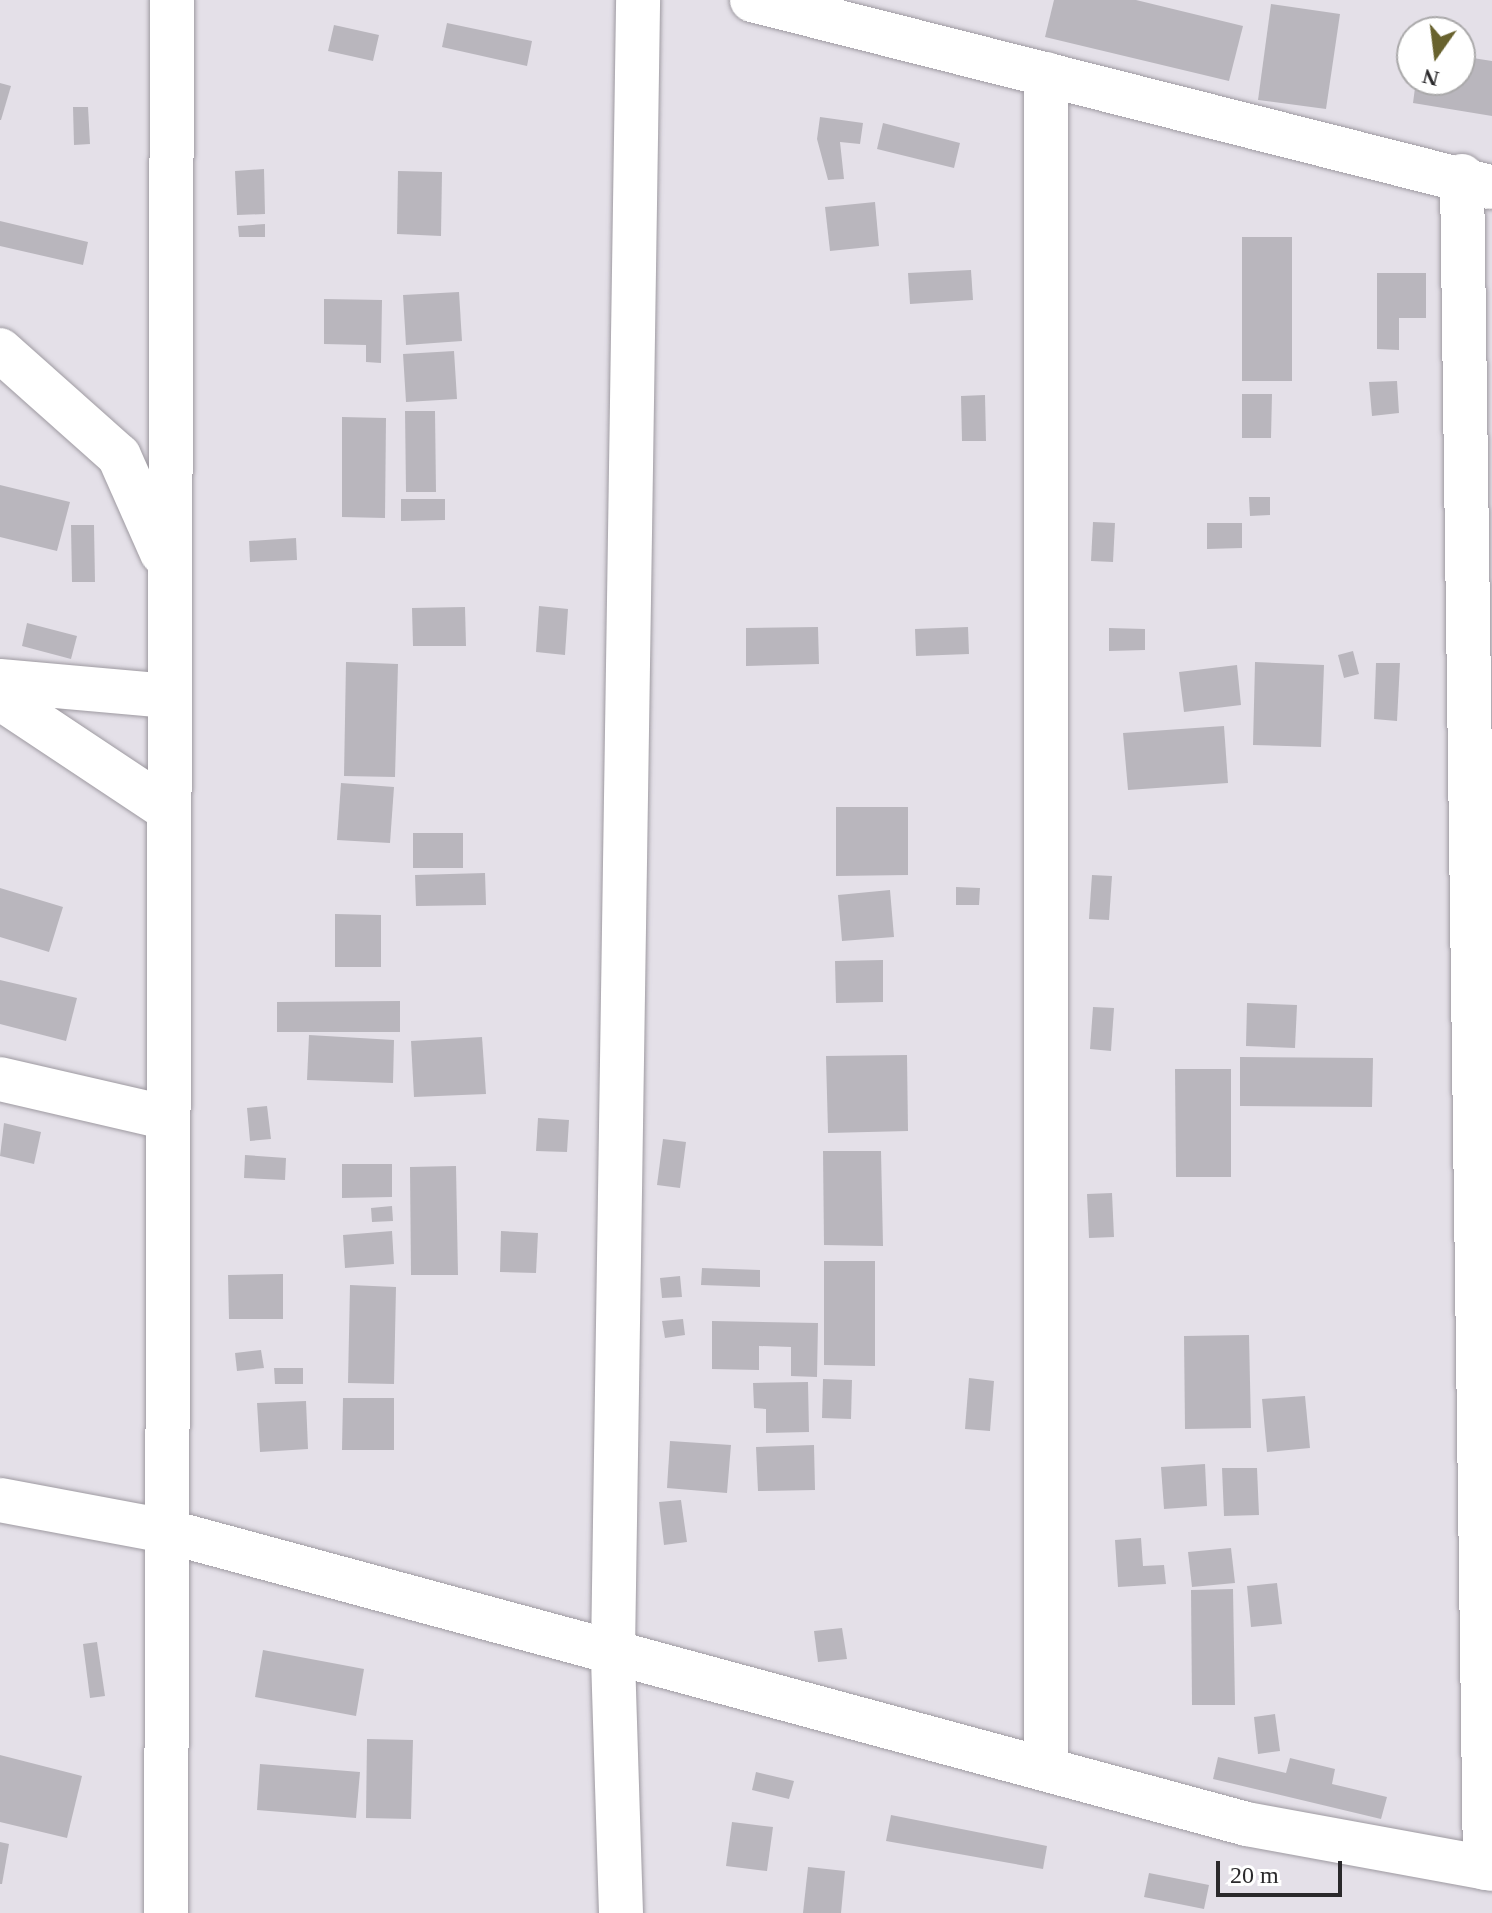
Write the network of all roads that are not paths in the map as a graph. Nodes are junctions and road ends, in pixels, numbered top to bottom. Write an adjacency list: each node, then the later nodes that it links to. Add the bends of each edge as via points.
1 (172, 0): 7 (street)
2 (638, 0): 16 (street)
3 (752, 0): 4 (street)
4 (1046, 74): 5 (street); 17 (street)
5 (1477, 182): 18 (street)
6 (0, 350): 7 (street, via 119,456)
7 (169, 567): 9 (street)
8 (0, 681): 9 (street)
9 (168, 696): 11 (street)
10 (0, 698): 11 (street)
11 (167, 809): 13 (street)
12 (0, 1079): 13 (street)
13 (165, 1117): 15 (street)
14 (0, 1500): 15 (street)
15 (166, 1531): 16 (street); 19 (street)
16 (613, 1653): 17 (street); 20 (street)
17 (1046, 1769): 18 (street, via 1247,1824)
18 (1488, 1868)
19 (166, 1913)
20 (621, 1913)

